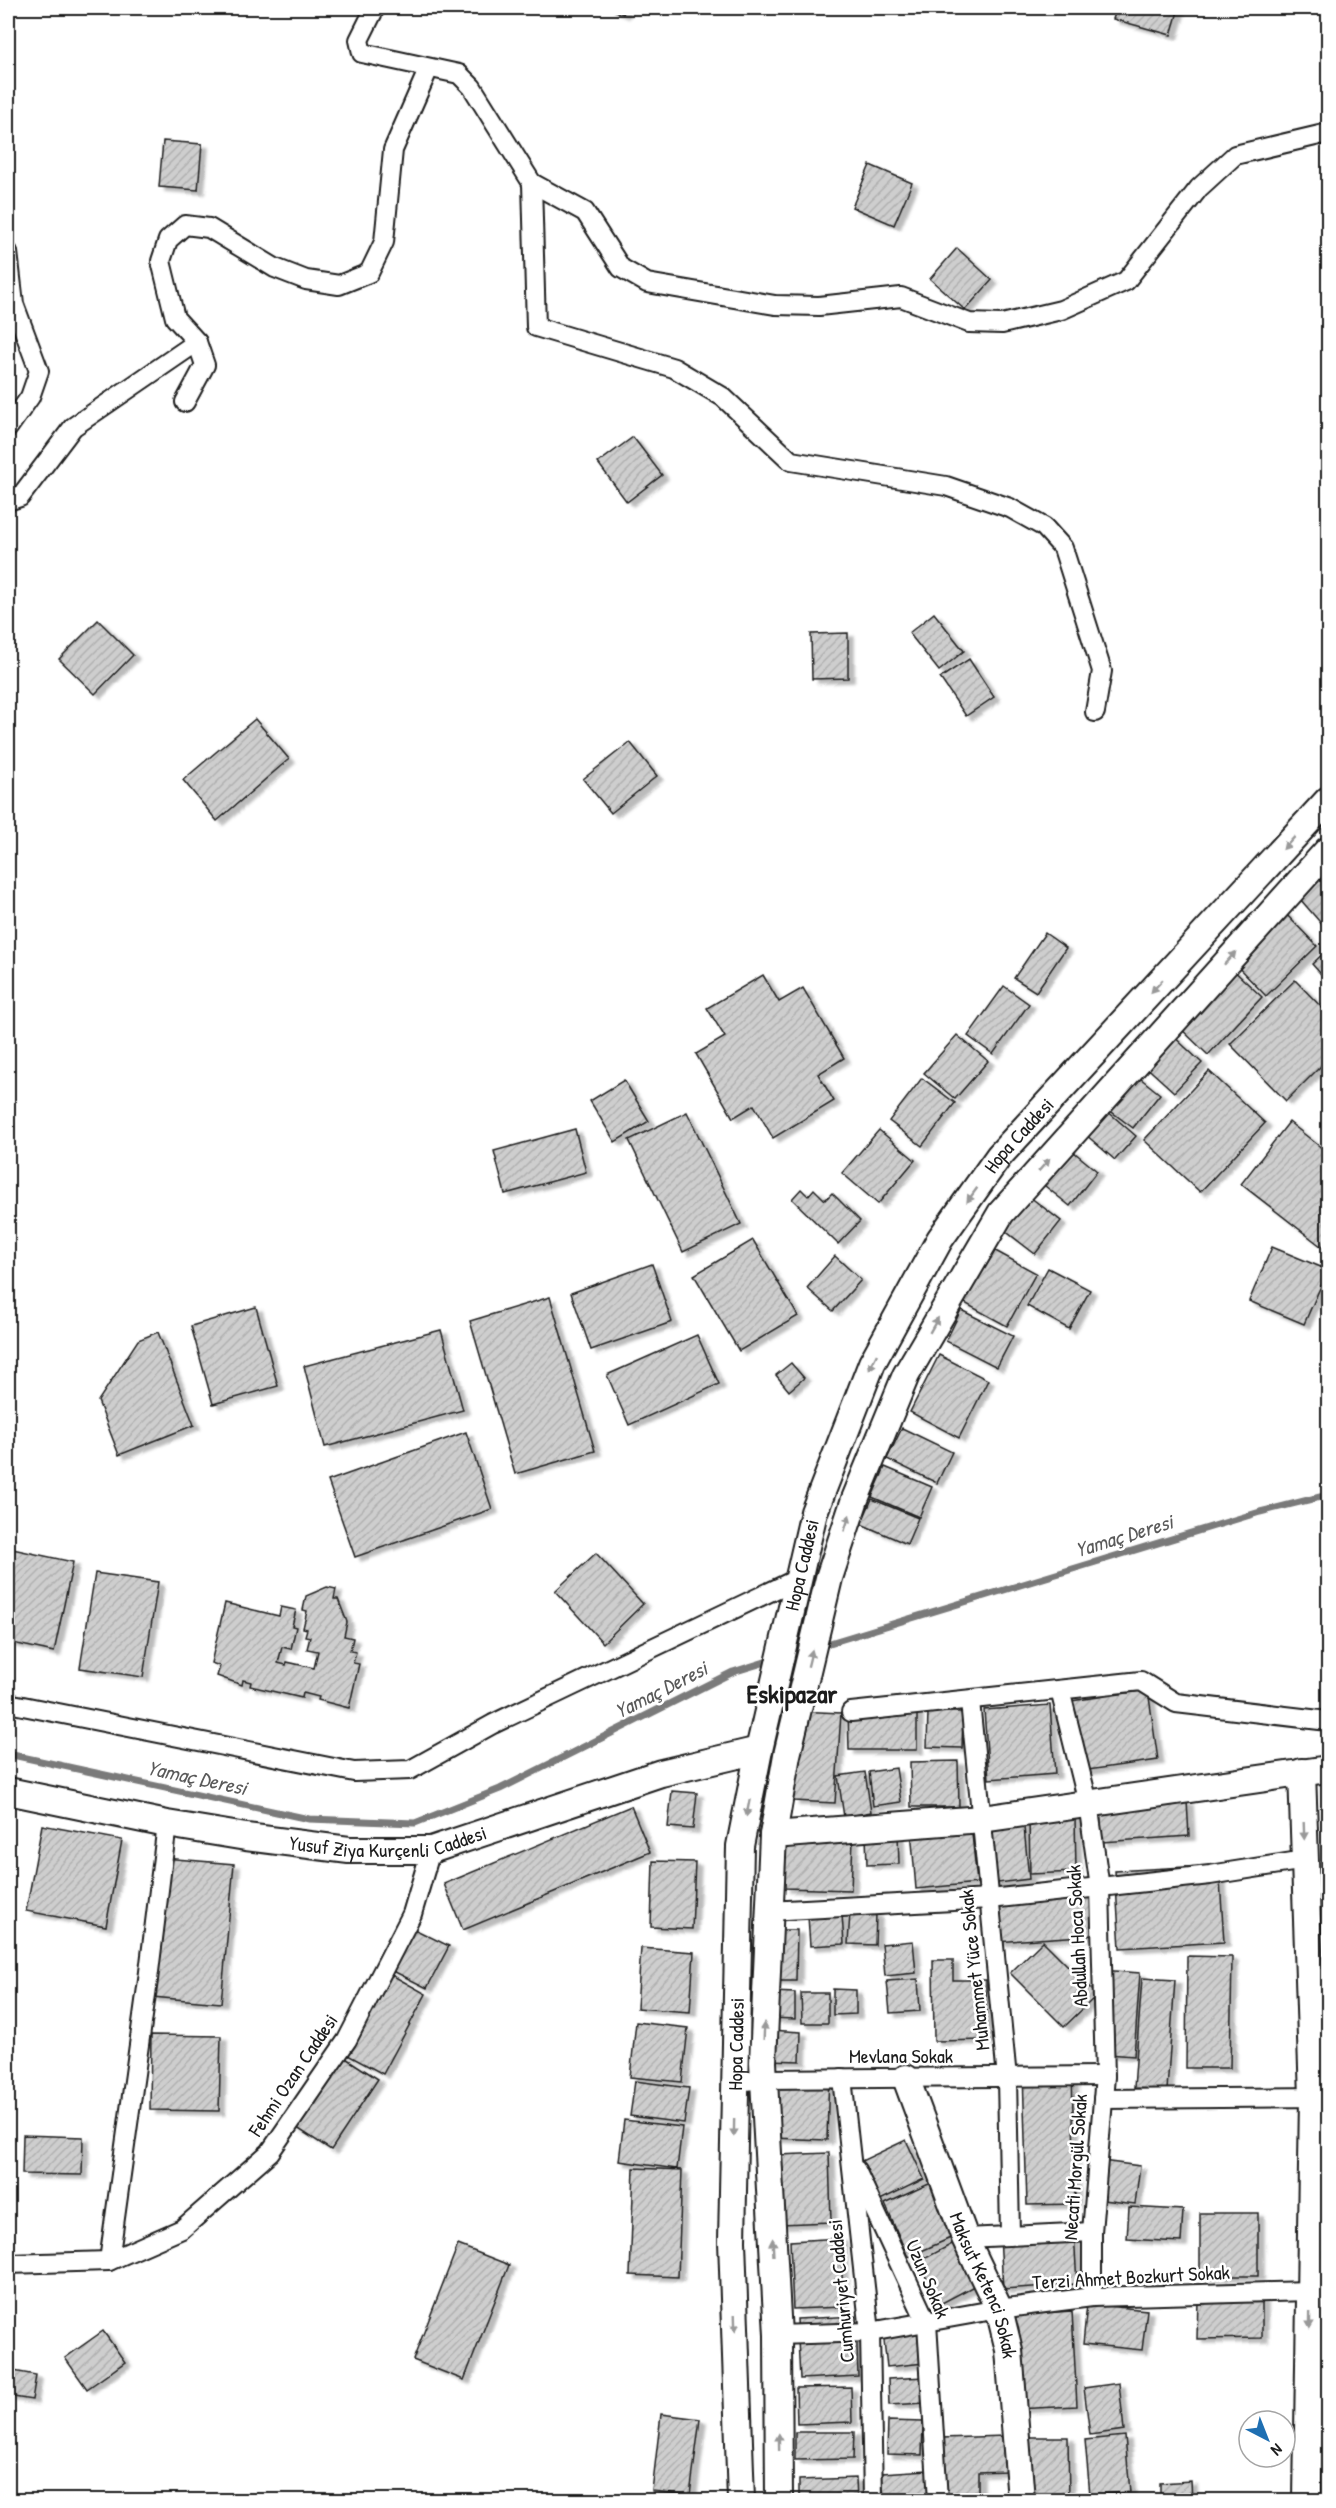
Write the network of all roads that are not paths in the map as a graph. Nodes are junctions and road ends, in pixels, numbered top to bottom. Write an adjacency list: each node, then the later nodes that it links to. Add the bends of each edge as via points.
1 (375, 8): 2 (street, via 359,40 362,53)
2 (429, 68): 4 (street, via 459,74 472,87); 6 (street, via 393,150 384,242 369,273 339,285 306,280 275,268 208,228 185,225 168,240 161,261 175,318)
3 (1329, 133): 4 (street, via 1235,155 1199,188 1126,281 1061,310 1002,324 969,323 901,297 819,306 775,305 647,283 621,268 585,212)
4 (532, 183): 10 (street, via 536,327 674,368 723,397 791,461 946,486 1010,508 1044,527 1063,548 1102,671)
5 (8, 252): 8 (street, via 14,304 39,370 30,397)
6 (197, 342): 7 (street, via 205,365); 9 (street, via 73,427 20,497)
7 (185, 402)
8 (8, 428)
9 (8, 501)
10 (1095, 712)
11 (1329, 800): 13 (main road, Hopa Caddesi, one-way to 13, via 999,1156 940,1239 872,1363 814,1512)
12 (1329, 850): 26 (main road, Hopa Caddesi, one-way to 12, via 787,1755 829,1578 855,1499 906,1375 1001,1213)
13 (801, 1577): 16 (street, via 493,1724 410,1770 354,1772); 19 (main road, Hopa Caddesi)
14 (1060, 1690): 15 (street); 18 (street, via 1141,1680 1176,1703); 23 (street, Abdullah Hoca Sokak)
15 (970, 1701): 17 (street); 24 (street, Muhammet Yüce Sokak)
16 (8, 1703)
17 (851, 1712)
18 (1329, 1721)
19 (759, 1750): 27 (main road, Yusuf Ziya Kurçenli Caddesi, via 661,1773); 37 (main road, Hopa Caddesi, one-way to 37, via 741,1846)
20 (1329, 1769): 21 (main road)
21 (1302, 1772): 23 (main road); 28 (main road, one-way to 28)
22 (8, 1791): 25 (main road, Yusuf Ziya Kurçenli Caddesi)
23 (1088, 1803): 24 (main road); 29 (street, Abdullah Hoca Sokak)
24 (982, 1819): 26 (main road); 30 (street, Muhammet Yüce Sokak)
25 (167, 1824): 27 (main road, Yusuf Ziya Kurçenli Caddesi, via 349,1850); 44 (street)
26 (773, 1835): 31 (main road, Hopa Caddesi)
27 (431, 1850): 44 (street, Fehmi Ozan Caddesi, via 412,1914 347,2040 270,2152 182,2229)
28 (1305, 1860): 29 (street); 38 (main road)
29 (1101, 1888): 30 (street); 32 (street, Abdullah Hoca Sokak)
30 (990, 1899): 31 (street); 35 (street, Muhammet Yüce Sokak)
31 (768, 1911): 36 (main road, Hopa Caddesi, one-way to 31)
32 (1105, 2076): 35 (street, Mevlana Sokak); 39 (street, Necati Morgül Sokak)
33 (842, 2078): 34 (street, Mevlana Sokak); 36 (street, Mevlana Sokak); 40 (street, Cumhuriyet Caddesi)
34 (906, 2078): 35 (street, Mevlana Sokak); 43 (main road, Maksut Ketenci Sokak)
35 (1007, 2078): 42 (street, Muhammet Yüce Sokak)
36 (764, 2079): 37 (street, Mevlana Sokak); 51 (main road, Hopa Caddesi, one-way to 36)
37 (735, 2082): 52 (main road, Hopa Caddesi, one-way to 52, via 732,2241)
38 (1321, 2097): 39 (street); 46 (main road)
39 (1103, 2099): 41 (street, Necati Morgül Sokak)
40 (849, 2155): 49 (street, Uzun Sokak); 50 (street, Cumhuriyet Caddesi)
41 (1092, 2232): 42 (street); 47 (street, Necati Morgül Sokak)
42 (1010, 2235): 43 (street)
43 (965, 2238): 48 (main road, Maksut Ketenci Sokak)
44 (109, 2261): 45 (street, Fehmi Ozan Caddesi)
45 (8, 2264)
46 (1310, 2291): 47 (street, Terzi Ahmet Bozkurt Sokak); 57 (main road, one-way to 57)
47 (1092, 2297): 48 (street, Terzi Ahmet Bozkurt Sokak)
48 (999, 2309): 49 (street, Terzi Ahmet Bozkurt Sokak); 56 (main road, Maksut Ketenci Sokak, via 1009,2350)
49 (927, 2323): 50 (street, Terzi Ahmet Bozkurt Sokak); 55 (street, Uzun Sokak)
50 (870, 2332): 51 (street, Terzi Ahmet Bozkurt Sokak); 54 (street, Cumhuriyet Caddesi)
51 (778, 2335): 53 (main road, Hopa Caddesi, one-way to 51)
52 (741, 2500)
53 (779, 2500)
54 (873, 2500)
55 (938, 2500)
56 (1021, 2500)
57 (1307, 2500)

